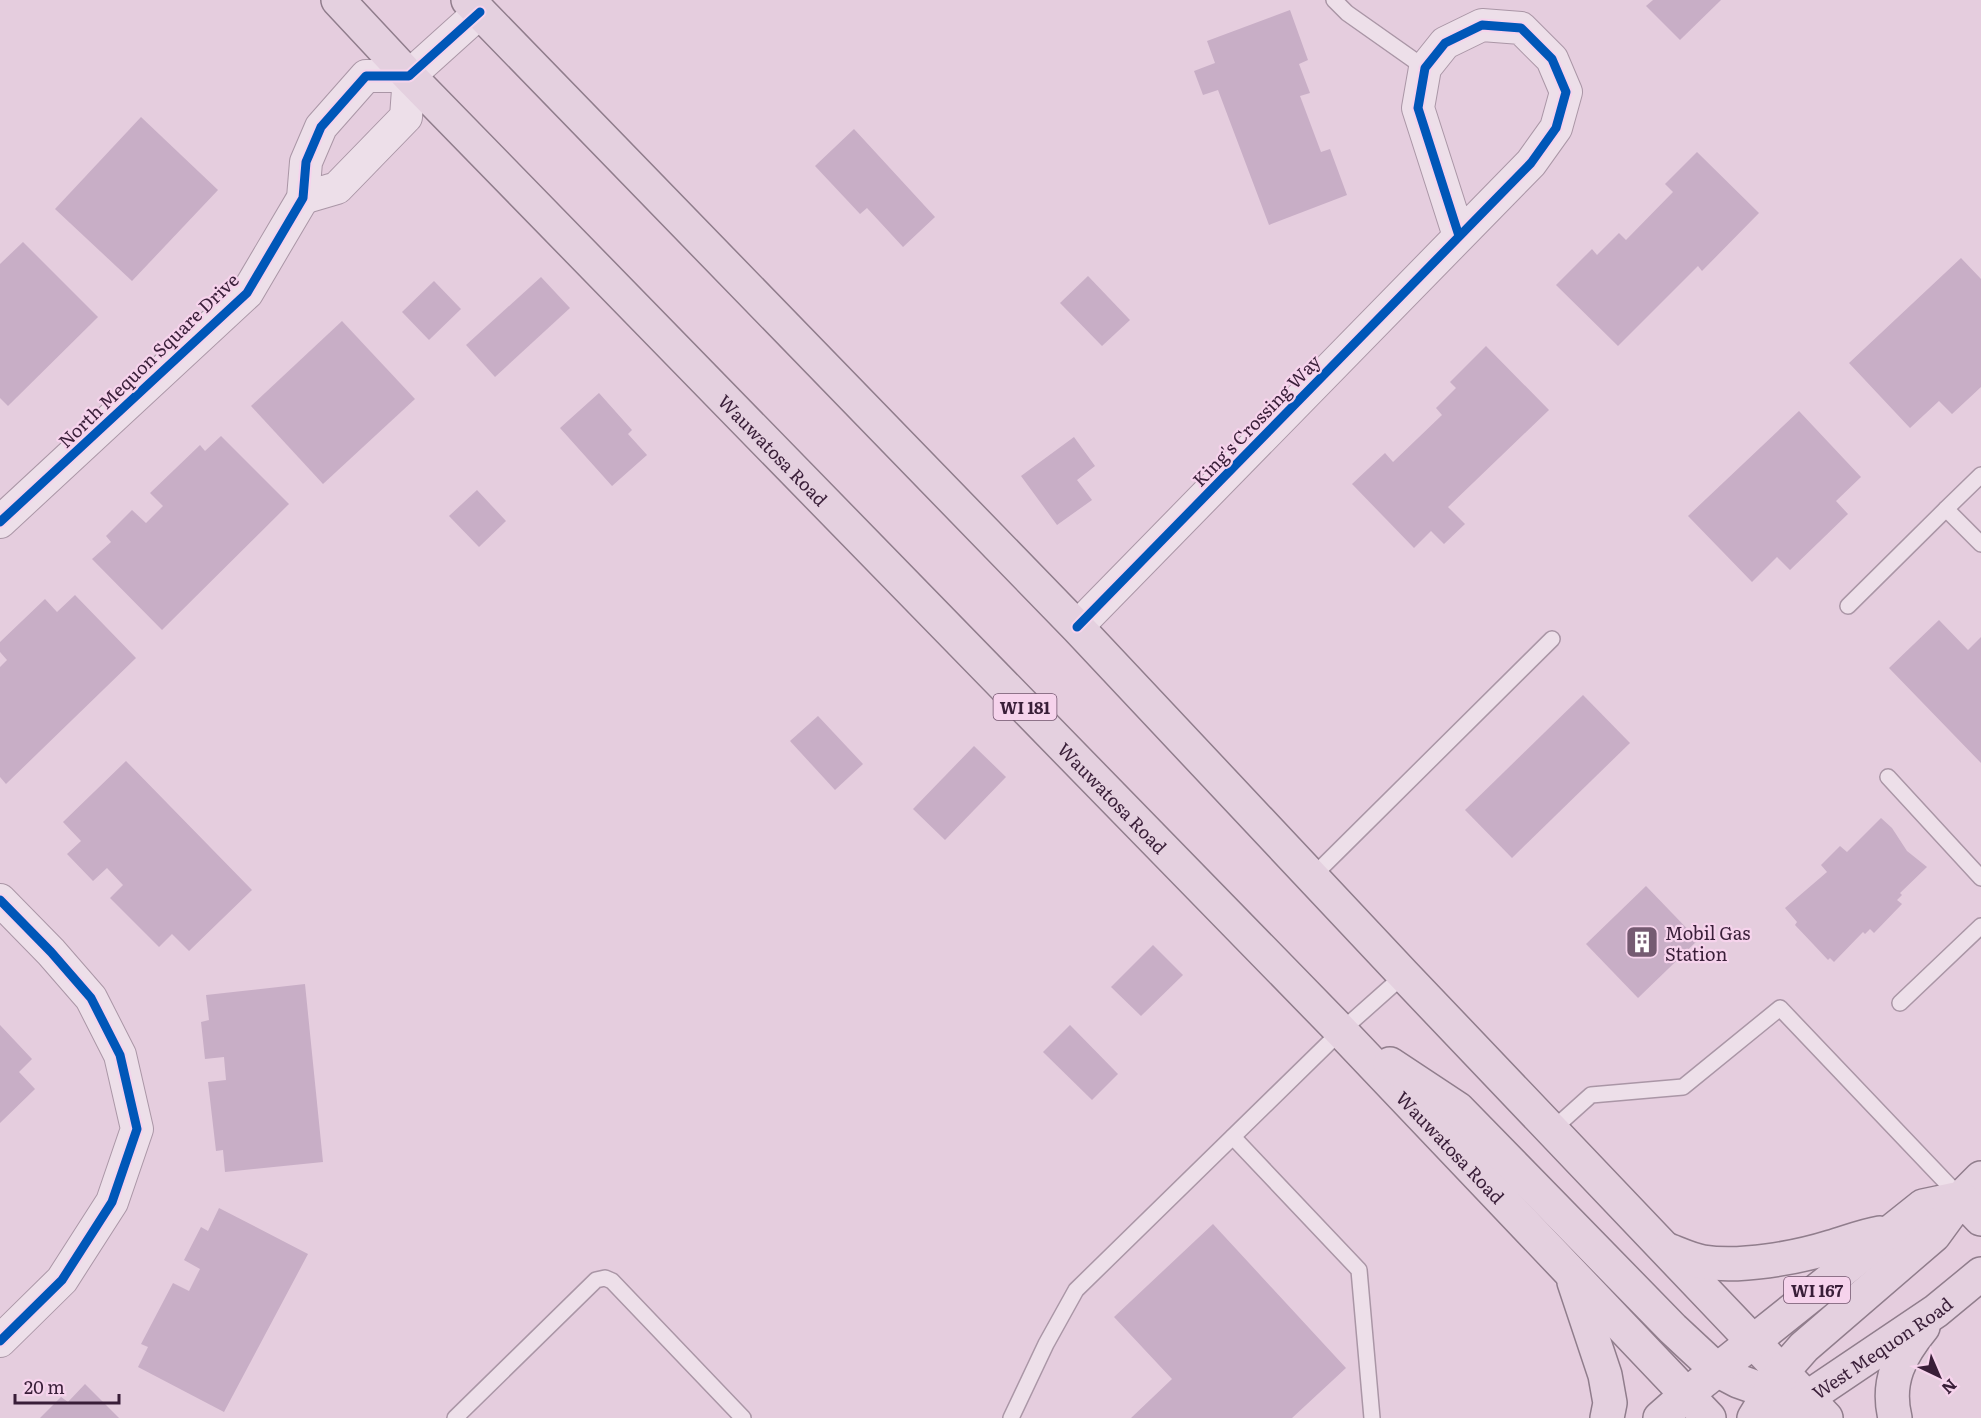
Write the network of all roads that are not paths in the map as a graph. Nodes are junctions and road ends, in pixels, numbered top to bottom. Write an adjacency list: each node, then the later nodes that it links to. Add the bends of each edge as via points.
1 (338, 0): 5 (main road, Wauwatosa Road / WI 181)
2 (1334, 0): 4 (lane)
3 (474, 6): 5 (street); 13 (main road)
4 (1425, 68): 7 (street, King's Crossing Way, via 1418,108); 7 (street, King's Crossing Way, via 1445,43 1482,25 1521,28 1552,58 1566,92 1556,128 1531,163)
5 (409, 76): 6 (street, via 406,117 337,188); 6 (street, North Mequon Square Drive, via 366,76 321,127 306,162); 22 (main road, Wauwatosa Road / WI 181)
6 (303, 198): 10 (street, North Mequon Square Drive, via 247,293)
7 (1459, 236): 13 (street, King's Crossing Way)
8 (1981, 474): 9 (lane)
9 (1946, 509): 11 (lane); 12 (lane)
10 (0, 522)
11 (1981, 544)
12 (1848, 606)
13 (1077, 627): 16 (main road)
14 (1552, 639): 16 (lane)
15 (1888, 777): 17 (lane)
16 (1313, 876): 20 (main road)
17 (1981, 878)
18 (0, 900): 31 (street, via 91,998 120,1055 136,1129 112,1202 62,1280)
19 (1981, 926): 21 (lane)
20 (1404, 975): 22 (lane); 23 (main road)
21 (1900, 1003)
22 (1341, 1031): 24 (lane); 28 (main road, Wauwatosa Road / WI 181); 34 (main road, via 1458,1109)
23 (1552, 1130): 25 (lane, via 1591,1095 1683,1087 1780,1008); 27 (main road)
24 (1233, 1137): 38 (lane, via 1076,1290); 39 (lane, via 1359,1270)
25 (1974, 1198): 26 (main road, WI 167, via 1923,1206); 34 (main road, via 1824,1328)
26 (1888, 1233): 27 (main road, via 1795,1255 1734,1264 1701,1262); 32 (main road, WI 167)
27 (1664, 1248): 32 (main road)
28 (1571, 1272): 33 (main road, Wauwatosa Road / WI 181); 40 (main road, via 1605,1375 1610,1403)
29 (1981, 1274): 30 (main road, West Mequon Road)
30 (1936, 1311): 35 (main road, West Mequon Road); 42 (main road, via 1899,1362 1892,1381)
31 (0, 1341)
32 (1753, 1343): 34 (main road, WI 167); 34 (main road)
33 (1686, 1395): 34 (main road, WI 167); 41 (main road, WI 167)
34 (1746, 1403): 35 (main road)
35 (1817, 1408)
36 (455, 1418): 37 (lane, via 596,1280 604,1278 612,1281)
37 (743, 1418)
38 (1011, 1418)
39 (1372, 1418)
40 (1607, 1418)
41 (1660, 1418)
42 (1895, 1418)

